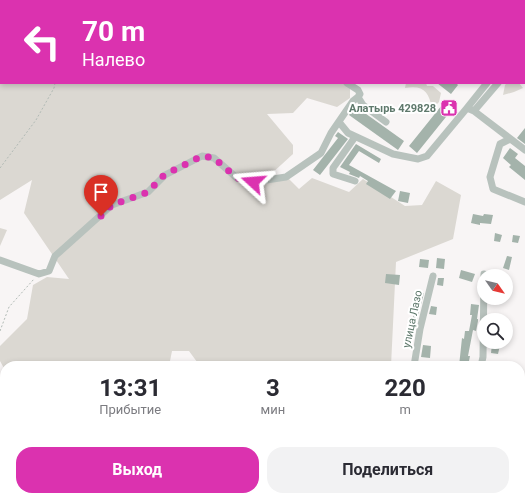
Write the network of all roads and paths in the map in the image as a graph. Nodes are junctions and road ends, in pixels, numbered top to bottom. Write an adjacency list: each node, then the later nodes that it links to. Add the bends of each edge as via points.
1 (55, 84): 13 (path, via 36,120)
2 (349, 84): 5 (street, via 358,90)
3 (486, 84): 6 (street)
4 (497, 84): 7 (street)
5 (358, 97): 8 (street); 9 (street, via 363,105)
6 (467, 108): 7 (street); 10 (street, via 427,156 418,159 394,154)
7 (474, 111): 11 (street)
8 (339, 122): 10 (street, via 348,133); 17 (street, via 321,153 286,177 248,181 237,178 214,158 202,156 164,175 148,192 112,205 55,256 49,270)
9 (386, 122)
10 (355, 136): 14 (street, via 333,168 333,174)
11 (510, 139): 12 (street); 15 (street, via 500,144 490,177 493,189)
12 (525, 150)
13 (0, 168)
14 (355, 181)
15 (525, 202)
16 (0, 260): 17 (street)
17 (39, 274): 20 (path, via 9,307)
18 (433, 276): 21 (street, улица Лазо)
19 (484, 305): 22 (street)
20 (0, 331)
21 (415, 361)
22 (483, 361)

